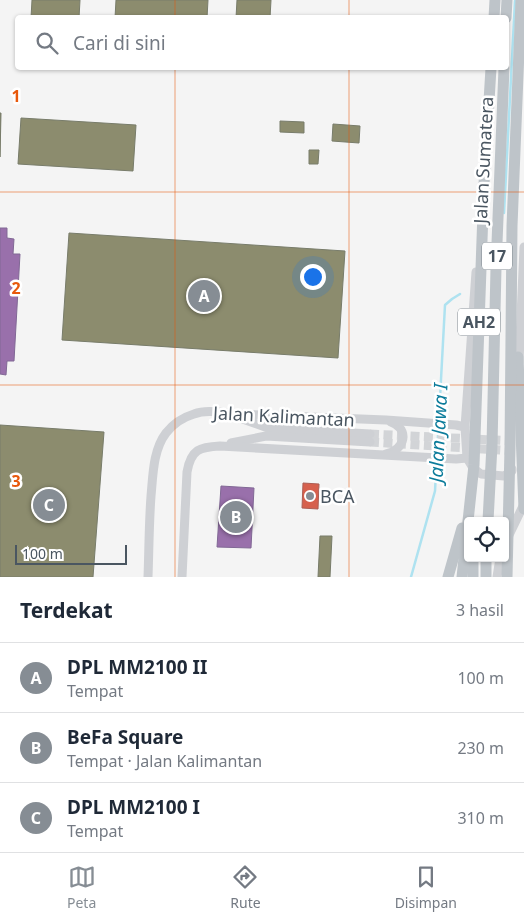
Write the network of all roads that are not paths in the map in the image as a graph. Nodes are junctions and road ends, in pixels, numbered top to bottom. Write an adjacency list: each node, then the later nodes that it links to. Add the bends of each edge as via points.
1 (494, 0): 4 (highway)
2 (507, 0): 5 (highway)
3 (521, 0): 9 (highway, 17)
4 (492, 15)
5 (506, 15)
6 (490, 70): 13 (street, Jalan Sumatera)
7 (490, 70): 20 (highway, AH2)
8 (504, 70): 24 (highway, 17)
9 (512, 226): 22 (highway); 36 (highway, 17)
10 (524, 247): 14 (street)
11 (222, 413): 12 (street, Jalan Kalimantan); 16 (street, via 268,428 370,438 266,436); 29 (street, Jalan Kalimantan, via 195,413 180,420 166,434 159,448 154,463)
12 (386, 420): 13 (street, Jalan Kalimantan); 17 (street, via 398,426 403,441 395,451)
13 (464, 427): 20 (street, Jalan Sumatera)
14 (519, 430): 15 (street); 19 (street)
15 (524, 445)
16 (220, 446): 17 (street, Jalan Kalimantan); 30 (street, Jalan Kalimantan, via 205,446 194,452 189,461)
17 (382, 455): 20 (street, Jalan Kalimantan, via 446,458)
18 (524, 463): 19 (street, Jalan Kalimantan)
19 (512, 467): 20 (street, Jalan Kalimantan, via 504,476 481,474)
20 (472, 468): 23 (highway); 31 (highway, via 468,509); 32 (highway, AH2)
21 (524, 504): 25 (street)
22 (524, 509)
23 (472, 517)
24 (488, 517)
25 (509, 535)
26 (472, 562): 33 (highway)
27 (486, 562): 34 (highway)
28 (499, 562): 35 (street)
29 (148, 577)
30 (182, 577)
31 (448, 577)
32 (462, 577)
33 (472, 577)
34 (486, 577)
35 (497, 577)
36 (507, 577)

